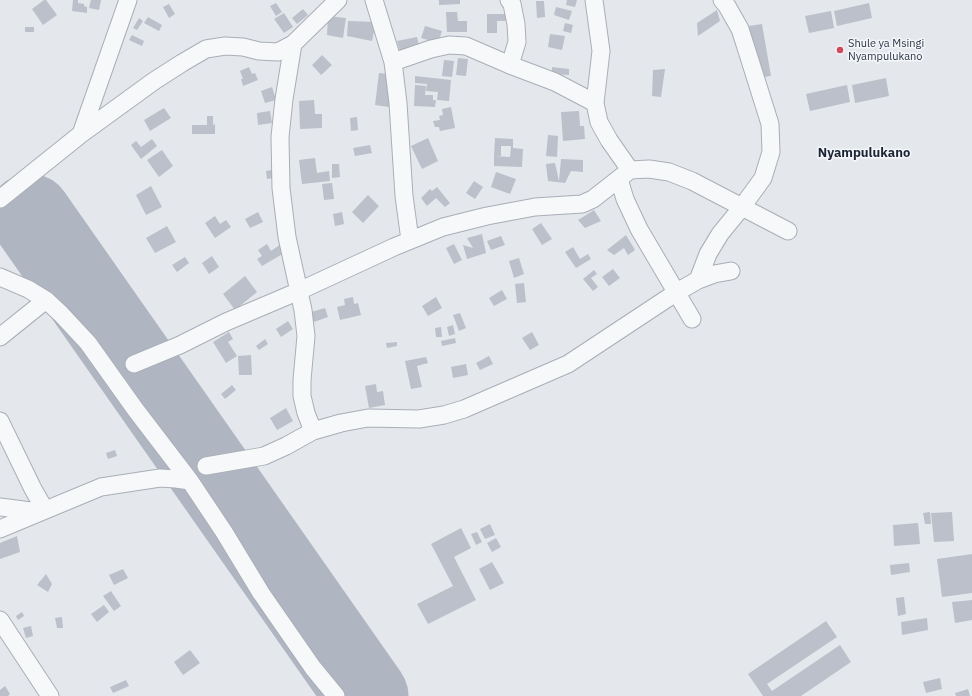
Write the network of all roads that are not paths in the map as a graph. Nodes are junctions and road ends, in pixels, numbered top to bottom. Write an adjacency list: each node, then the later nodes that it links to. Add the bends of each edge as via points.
1 (128, 0): 11 (street)
2 (338, 0): 7 (street)
3 (374, 0): 8 (street)
4 (510, 0): 9 (street, via 517,42)
5 (594, 0): 10 (street, via 601,51)
6 (722, 0): 14 (street, via 740,29 770,124 771,152 763,178)
7 (293, 44): 11 (street, via 278,52 225,46 206,49); 20 (street, via 280,137 281,181 287,238)
8 (393, 62): 9 (street, via 449,45 466,46); 16 (street)
9 (510, 65): 10 (street, via 555,82)
10 (596, 104): 12 (street, via 599,122)
11 (81, 134): 13 (street)
12 (624, 175): 14 (street, via 649,169 668,172 692,181); 16 (street, via 594,199 582,204 534,207 487,216 443,227); 21 (street, via 626,199 639,229)
13 (0, 199)
14 (742, 207): 15 (street); 19 (street, via 720,234 708,254)
15 (788, 231)
16 (410, 240): 20 (street)
17 (732, 271): 19 (street)
18 (0, 277): 22 (street)
19 (698, 280): 21 (street)
20 (299, 292): 25 (street); 27 (street, via 306,336 302,396)
21 (677, 292): 23 (street); 27 (street, via 568,364 464,409 419,419 368,418 341,422)
22 (46, 300): 24 (street); 29 (street, via 88,343)
23 (692, 319)
24 (0, 337)
25 (134, 364)
26 (0, 421): 31 (street)
27 (313, 431): 28 (street, via 264,456)
28 (206, 466)
29 (190, 482): 31 (street, via 160,478 101,487); 35 (street, via 261,593 313,668)
30 (0, 507): 31 (street)
31 (42, 511): 32 (street)
32 (0, 529)
33 (0, 620): 34 (street)
34 (50, 696)
35 (336, 696)

